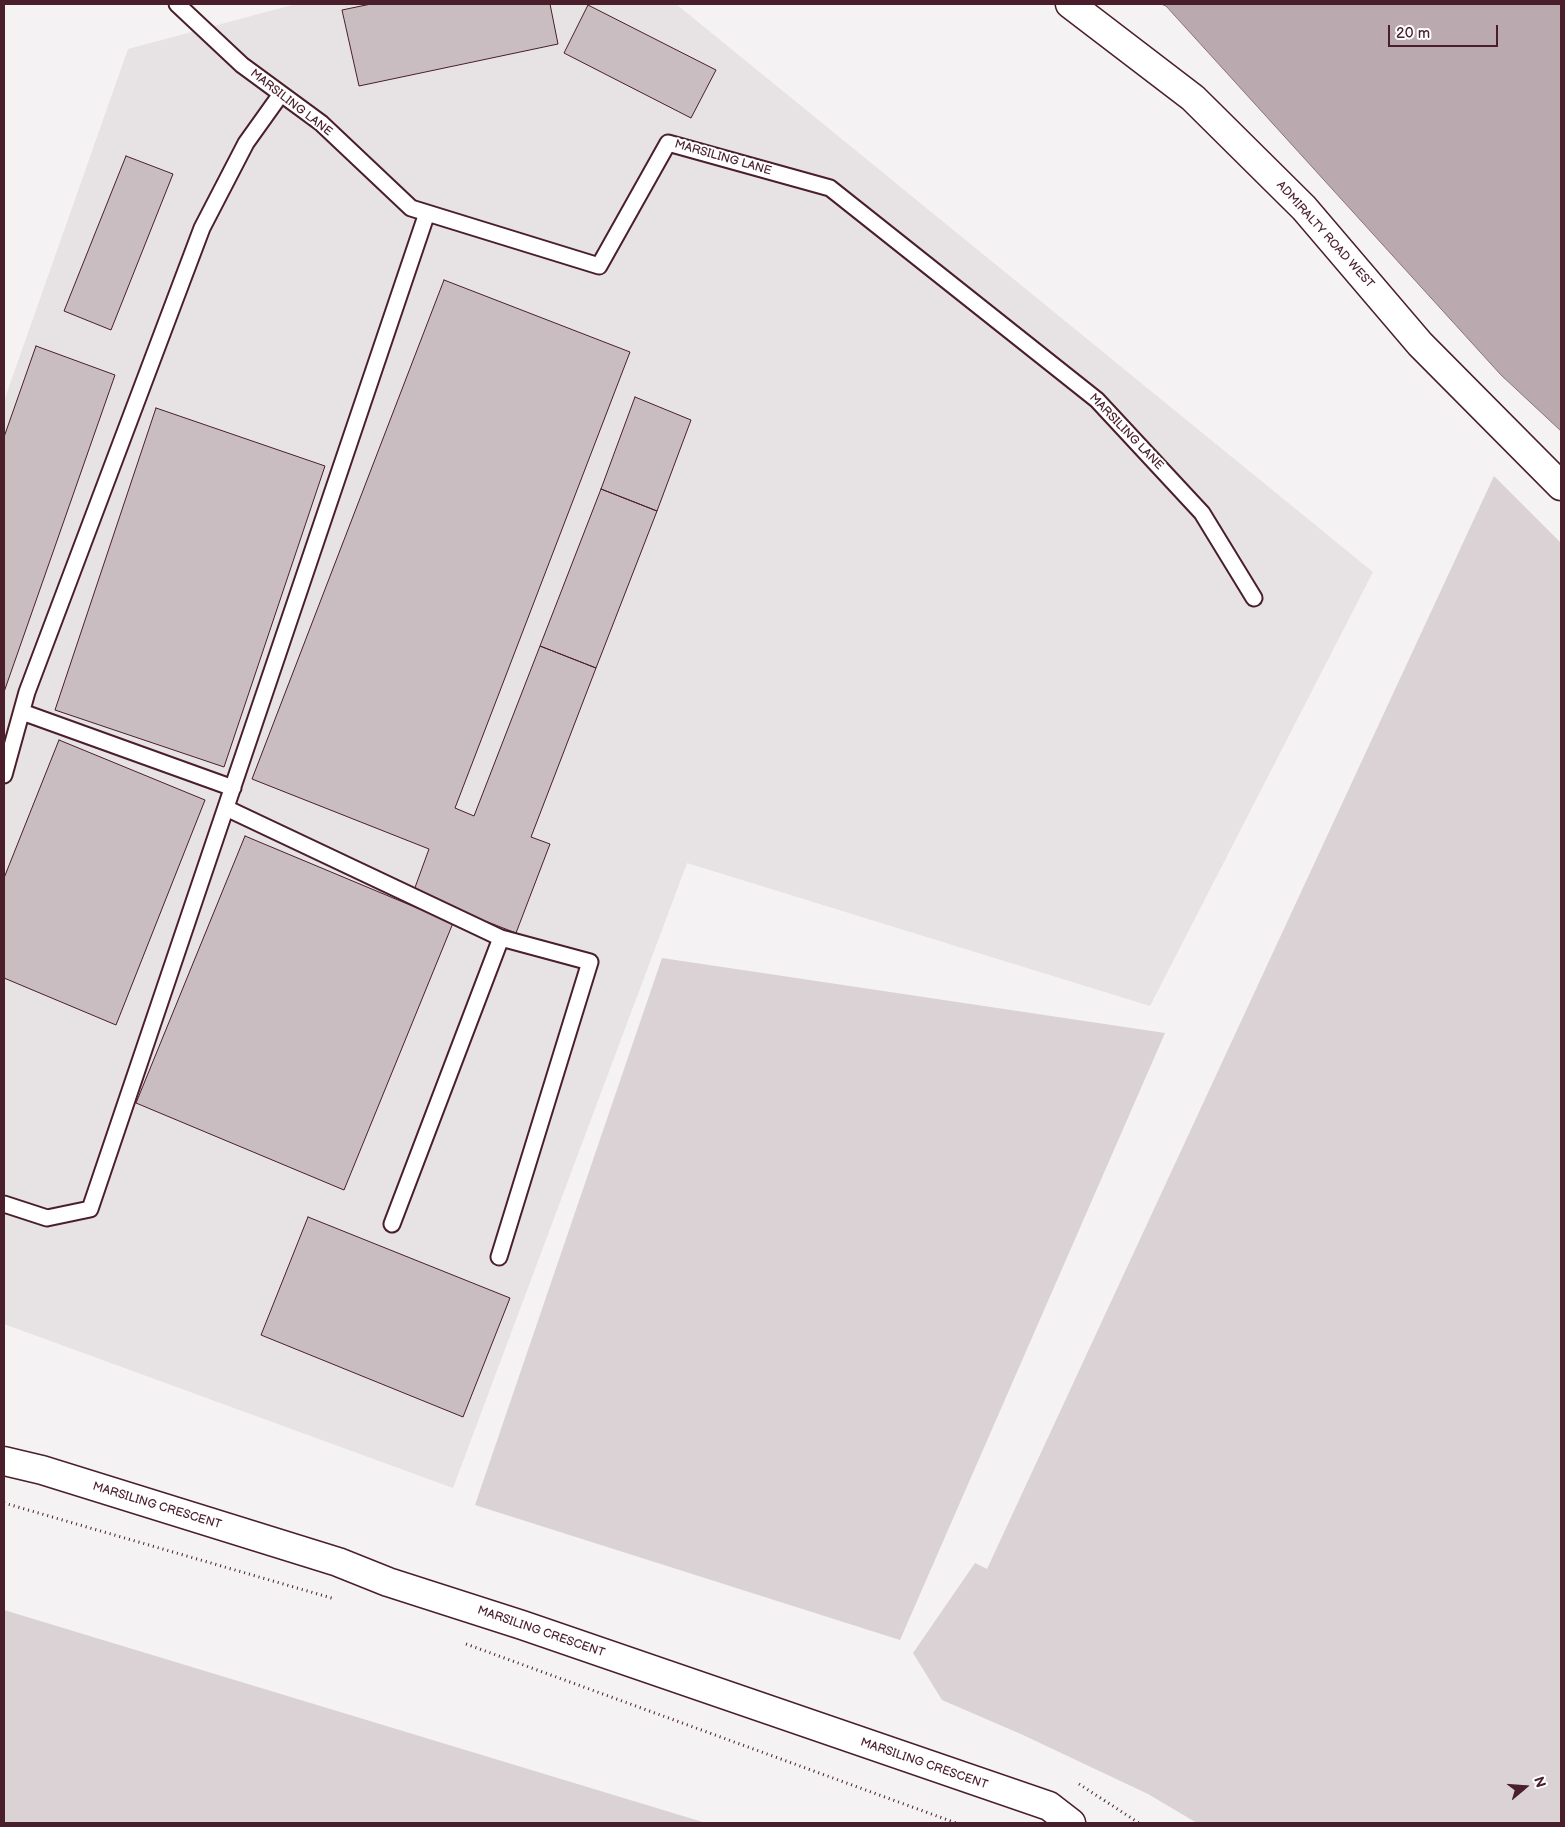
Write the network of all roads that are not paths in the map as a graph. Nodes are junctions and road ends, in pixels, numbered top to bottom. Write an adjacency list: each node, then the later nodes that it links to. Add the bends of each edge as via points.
1 (177, 4): 3 (lane, MARSILING LANE, via 242,65)
2 (1070, 4): 5 (street, ADMIRALTY ROAD WEST, via 1200,105 1304,208 1420,344)
3 (281, 94): 4 (lane, MARSILING LANE, via 321,123 410,208); 7 (lane, via 246,143 202,228)
4 (427, 213): 6 (lane, MARSILING LANE, via 599,266 668,143 830,188 1097,400 1202,513); 9 (lane)
5 (1561, 486)
6 (1254, 598)
7 (22, 712): 8 (lane); 9 (lane)
8 (4, 775)
9 (232, 788): 10 (lane)
10 (226, 808): 11 (lane); 12 (lane, via 90,1209 47,1218)
11 (501, 938): 13 (lane); 14 (lane, via 590,962)
12 (4, 1204)
13 (392, 1224)
14 (499, 1257)
15 (4, 1461): 16 (street, MARSILING CRESCENT, via 338,1562 388,1582 1049,1806)
16 (1071, 1823)

